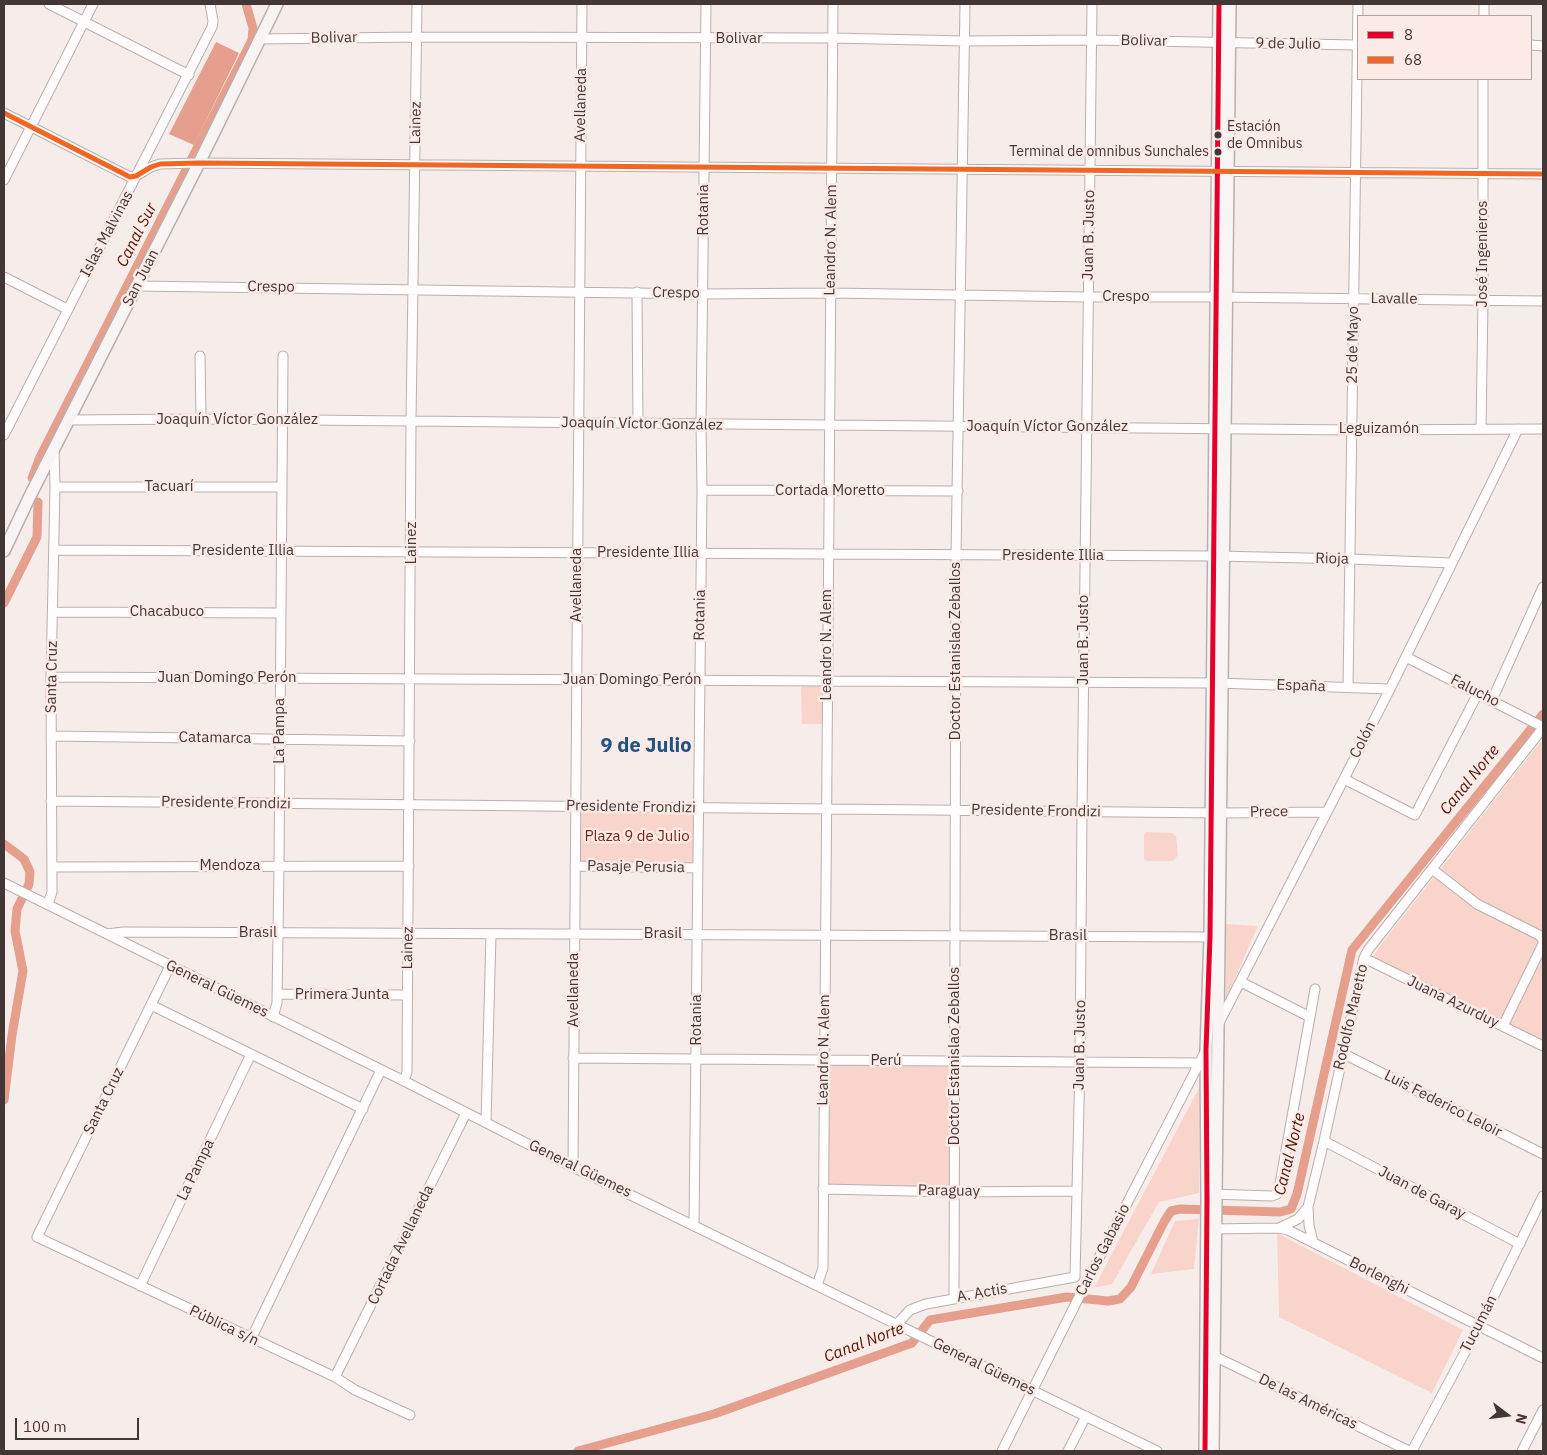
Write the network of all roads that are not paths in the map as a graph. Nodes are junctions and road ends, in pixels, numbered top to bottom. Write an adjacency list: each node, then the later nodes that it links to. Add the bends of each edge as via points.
1 (48, 4): 13 (street)
2 (92, 4): 13 (street)
3 (210, 4): 23 (street, Islas Malvinas, via 212,27)
4 (277, 4): 17 (street, San Juan)
5 (417, 4): 14 (street, Lainez)
6 (582, 4): 15 (street, Avellaneda)
7 (706, 4): 18 (street, Rotania)
8 (833, 4): 16 (street, Leandro N. Alem)
9 (965, 4): 20 (street, Doctor Estanislao Zeballos)
10 (1092, 4): 19 (street, Juan B. Justo)
11 (1219, 4): 21 (street)
12 (1230, 4): 21 (street)
13 (84, 22): 23 (street); 27 (street)
14 (417, 37): 15 (street, Bolivar); 17 (street, Bolivar); 31 (street, Lainez)
15 (582, 38): 18 (street, Bolivar); 32 (street, Avellaneda)
16 (832, 38): 18 (street, Bolivar); 20 (street, Bolivar); 34 (street, Leandro N. Alem)
17 (259, 39): 29 (street, San Juan)
18 (706, 39): 33 (street, Rotania)
19 (1092, 40): 20 (street, Bolivar); 21 (street, Bolivar); 36 (street, Juan B. Justo)
20 (965, 41): 35 (street, Doctor Estanislao Zeballos)
21 (1224, 42): 22 (street, 9 de Julio); 37 (street)
22 (1357, 45)
23 (189, 75): 28 (street, Islas Malvinas)
24 (1357, 80): 38 (street, 25 de Mayo)
25 (1483, 80): 39 (street, José Ingenieros)
26 (4, 113): 27 (street)
27 (31, 126): 41 (street, via 130,177); 42 (street)
28 (150, 150): 30 (street, via 154,160); 41 (street, Islas Malvinas)
29 (199, 163): 30 (street); 31 (street); 44 (street, San Juan)
30 (164, 164): 41 (street, via 150,167)
31 (415, 165): 32 (street); 45 (street, Lainez)
32 (580, 166): 33 (street); 46 (street, Avellaneda)
33 (704, 167): 34 (street); 49 (street, Rotania)
34 (832, 168): 35 (street); 48 (street, Leandro N. Alem)
35 (963, 169): 36 (street); 50 (street, Doctor Estanislao Zeballos)
36 (1090, 170): 37 (street); 52 (street, Juan B. Justo)
37 (1222, 171): 38 (street); 51 (street)
38 (1356, 172): 39 (street); 53 (street, 25 de Mayo)
39 (1483, 173): 40 (street); 54 (street, José Ingenieros)
40 (1543, 174)
41 (136, 176): 56 (street, Islas Malvinas)
42 (4, 180)
43 (4, 277): 56 (street)
44 (137, 286): 45 (street, Crespo); 60 (street, San Juan)
45 (414, 289): 46 (street, Crespo); 62 (street, Lainez)
46 (579, 292): 47 (street, Crespo); 63 (street, Avellaneda)
47 (637, 292): 49 (street, Crespo); 64 (street)
48 (830, 293): 49 (street, Crespo); 50 (street, Crespo); 66 (street, Leandro N. Alem)
49 (704, 294): 65 (street, Rotania)
50 (961, 295): 52 (street, Crespo); 67 (street, Doctor Estanislao Zeballos)
51 (1221, 297): 52 (street, Crespo); 53 (street, Lavalle); 69 (street)
52 (1088, 298): 68 (street, Juan B. Justo)
53 (1354, 298): 54 (street, Lavalle); 73 (street, 25 de Mayo)
54 (1483, 301): 55 (street, Lavalle); 70 (street, José Ingenieros)
55 (1543, 301)
56 (68, 309): 74 (street, Islas Malvinas)
57 (200, 356): 59 (street)
58 (283, 356): 61 (street, La Pampa)
59 (201, 419): 60 (street, Joaquín Víctor González); 61 (street, Joaquín Víctor González)
60 (69, 420): 75 (street, San Juan)
61 (282, 420): 62 (street, Joaquín Víctor González); 77 (street, La Pampa)
62 (412, 422): 63 (street, Joaquín Víctor González); 84 (street, Lainez)
63 (579, 423): 64 (street, Joaquín Víctor González); 85 (street, Avellaneda)
64 (638, 424): 65 (street, Joaquín Víctor González)
65 (700, 425): 66 (street, Joaquín Víctor González); 78 (street, Rotania)
66 (830, 425): 67 (street, Joaquín Víctor González); 79 (street, Leandro N. Alem)
67 (957, 427): 68 (street, Joaquín Víctor González); 80 (street, Doctor Estanislao Zeballos)
68 (1087, 428): 69 (street, Joaquín Víctor González); 89 (street, Juan B. Justo)
69 (1220, 428): 73 (street, Leguizamón); 90 (street)
70 (1481, 429): 71 (street, Leguizamón); 73 (street, Leguizamón)
71 (1518, 429): 72 (street, Leguizamón); 92 (street, Colón)
72 (1543, 429)
73 (1352, 430): 91 (street, 25 de Mayo)
74 (4, 435)
75 (54, 450): 76 (street, Santa Cruz); 82 (street, San Juan)
76 (55, 486): 77 (street, Tacuarí); 81 (street, Santa Cruz)
77 (282, 487): 83 (street, La Pampa)
78 (702, 490): 79 (street, Cortada Moretto); 86 (street, Rotania)
79 (829, 491): 80 (street, Cortada Moretto); 87 (street, Leandro N. Alem)
80 (958, 491): 88 (street, Doctor Estanislao Zeballos)
81 (54, 550): 83 (street, Presidente Illia); 94 (street, Santa Cruz)
82 (4, 551)
83 (282, 551): 84 (street, Presidente Illia); 95 (street, La Pampa)
84 (412, 552): 85 (street, Presidente Illia); 99 (street, Lainez)
85 (577, 553): 86 (street, Presidente Illia); 100 (street, Avellaneda)
86 (701, 553): 87 (street, Presidente Illia); 101 (street, Rotania)
87 (828, 554): 88 (street, Presidente Illia); 102 (street, Leandro N. Alem)
88 (956, 555): 89 (street, Presidente Illia); 103 (street, Doctor Estanislao Zeballos)
89 (1085, 556): 90 (street, Presidente Illia); 104 (street, Juan B. Justo)
90 (1218, 557): 91 (street, Rioja); 105 (street)
91 (1350, 559): 92 (street, Rioja); 106 (street, 25 de Mayo)
92 (1452, 563): 96 (street, Colón)
93 (1543, 587): 109 (street)
94 (53, 612): 95 (street, Chacabuco); 97 (street, Santa Cruz)
95 (281, 613): 98 (street, La Pampa)
96 (1406, 657): 107 (street, Colón); 108 (street, Falucho)
97 (51, 677): 98 (street, Juan Domingo Perón); 111 (street, Santa Cruz)
98 (280, 678): 99 (street, Juan Domingo Perón); 112 (street, La Pampa)
99 (410, 679): 100 (street, Juan Domingo Perón); 113 (street, Lainez)
100 (576, 680): 101 (street, Juan Domingo Perón); 118 (street, Avellaneda)
101 (700, 680): 102 (street, Juan Domingo Perón); 119 (street, Rotania)
102 (827, 681): 103 (street, Juan Domingo Perón); 120 (street, Leandro N. Alem)
103 (956, 682): 104 (street, Juan Domingo Perón); 121 (street, Doctor Estanislao Zeballos)
104 (1084, 683): 105 (street, Juan Domingo Perón); 122 (street, Juan B. Justo)
105 (1217, 683): 106 (street, España); 124 (street)
106 (1348, 687): 107 (street, España)
107 (1390, 689): 114 (street, Colón)
108 (1478, 693): 109 (street, Falucho); 114 (street, via 1415,815)
109 (1492, 700): 110 (street, Falucho)
110 (1543, 727): 130 (street, Rodolfo Maretto)
111 (51, 736): 112 (street, Catamarca); 115 (street, Santa Cruz)
112 (280, 739): 113 (street, Catamarca); 116 (street, La Pampa)
113 (410, 741): 117 (street, Lainez)
114 (1344, 779): 123 (street, Colón)
115 (52, 801): 116 (street, Presidente Frondizi); 128 (street, Santa Cruz)
116 (279, 803): 117 (street, Presidente Frondizi); 125 (street, La Pampa)
117 (409, 805): 118 (street, Presidente Frondizi); 126 (street, Lainez)
118 (575, 806): 119 (street, Presidente Frondizi); 127 (street, Avellaneda)
119 (699, 808): 120 (street, Presidente Frondizi); 129 (street, Rotania)
120 (826, 809): 121 (street, Presidente Frondizi); 139 (street, Leandro N. Alem)
121 (956, 810): 122 (street, Presidente Frondizi); 140 (street, Doctor Estanislao Zeballos)
122 (1082, 811): 124 (street, Presidente Frondizi); 141 (street, Juan B. Justo)
123 (1327, 812): 124 (street, Prece); 145 (street, Colón)
124 (1216, 813): 142 (street)
125 (279, 866): 126 (street, Mendoza); 128 (street, Mendoza); 133 (street, La Pampa)
126 (409, 866): 135 (street, Lainez)
127 (575, 866): 129 (street, Pasaje Perusia); 137 (street, Avellaneda)
128 (52, 867): 132 (street, Santa Cruz, via 52,892)
129 (698, 868): 138 (street, Rotania)
130 (1432, 869): 143 (street, Rodolfo Maretto); 153 (street, via 1477,904 1543,938)
131 (4, 883): 132 (street, General Güemes)
132 (48, 904): 134 (street, General Güemes)
133 (278, 933): 134 (street, Brasil); 135 (street, Brasil); 147 (street, La Pampa)
134 (107, 934): 144 (street, General Güemes)
135 (408, 934): 136 (street, Brasil); 148 (street, Lainez)
136 (491, 934): 137 (street, Brasil); 168 (street)
137 (574, 934): 138 (street, Brasil); 158 (street, Avellaneda)
138 (697, 935): 139 (street, Brasil); 159 (street, Rotania)
139 (825, 935): 140 (street, Brasil); 160 (street, Leandro N. Alem)
140 (956, 936): 141 (street, Brasil); 161 (street, Doctor Estanislao Zeballos)
141 (1081, 936): 142 (street, Brasil); 162 (street, Juan B. Justo)
142 (1214, 937): 152 (street); 155 (street)
143 (1364, 958): 153 (street, Juana Azurduy); 156 (street, Rodolfo Maretto)
144 (170, 966): 149 (street, Santa Cruz); 150 (street, General Güemes)
145 (1240, 982): 151 (street); 152 (street, Colón)
146 (1315, 989): 151 (street)
147 (277, 994): 148 (street, Primera Junta); 150 (street, La Pampa)
148 (408, 995): 165 (street, Lainez, via 407,1072)
149 (151, 1005): 157 (street); 181 (street, Santa Cruz)
150 (273, 1017): 164 (street, General Güemes)
151 (1310, 1017): 176 (street, via 1277,1194)
152 (1217, 1026): 155 (street, Colón); 176 (street)
153 (1503, 1026): 154 (street, Juana Azurduy)
154 (1543, 1046)
155 (1206, 1050): 163 (street, Carlos Gabasio); 176 (street)
156 (1342, 1053): 169 (street, Rodolfo Maretto); 170 (street, Luis Federico Leloir)
157 (251, 1054): 166 (street); 187 (street, La Pampa)
158 (573, 1058): 159 (street, Perú); 171 (street, Avellaneda)
159 (696, 1059): 160 (street, Perú); 179 (street, Rotania)
160 (824, 1060): 161 (street, Perú); 172 (street, Leandro N. Alem)
161 (955, 1061): 162 (street, Perú); 174 (street, Doctor Estanislao Zeballos)
162 (1080, 1062): 163 (street, Perú); 173 (street, Juan B. Justo)
163 (1200, 1063): 185 (street, Carlos Gabasio)
164 (381, 1070): 165 (street, General Güemes); 166 (street)
165 (404, 1081): 167 (street, General Güemes)
166 (363, 1109): 191 (street)
167 (466, 1113): 168 (street, General Güemes); 194 (street, Cortada Avellaneda)
168 (486, 1122): 171 (street, General Güemes)
169 (1324, 1141): 177 (street, Rodolfo Maretto); 183 (street, Juan de Garay)
170 (1543, 1154)
171 (573, 1167): 179 (street, General Güemes)
172 (823, 1189): 174 (street, Paraguay); 186 (street, Leandro N. Alem, via 822,1268)
173 (1076, 1191): 174 (street, Paraguay); 184 (street, Juan B. Justo)
174 (954, 1192): 188 (street, Doctor Estanislao Zeballos)
175 (1543, 1196): 183 (street, Tucumán)
176 (1212, 1197): 178 (street)
177 (1308, 1207): 180 (street, via 1298,1219); 182 (street, Rodolfo Maretto, via 1308,1225)
178 (1211, 1224): 180 (street, Borlenghi); 192 (street)
179 (694, 1226): 186 (street, General Güemes)
180 (1279, 1228): 182 (street, Borlenghi)
181 (37, 1237): 187 (street, Pública s/n)
182 (1313, 1242): 190 (street, Borlenghi)
183 (1520, 1244): 190 (street, Tucumán)
184 (1075, 1277): 185 (street); 188 (street, A. Actis)
185 (1086, 1284): 195 (street, Carlos Gabasio)
186 (817, 1285): 189 (street, General Güemes)
187 (140, 1286): 191 (street, Pública s/n)
188 (954, 1298): 189 (street, A. Actis, via 910,1310)
189 (896, 1325): 195 (street, General Güemes)
190 (1479, 1326): 193 (street, Borlenghi); 204 (street, Tucumán)
191 (251, 1339): 194 (street, Pública s/n)
192 (1210, 1356): 202 (street); 203 (street); 204 (street, De las Américas)
193 (1543, 1358)
194 (335, 1377): 197 (street, Pública s/n, via 355,1390)
195 (1032, 1390): 198 (street, General Güemes); 199 (street, Carlos Gabasio)
196 (1543, 1410): 205 (street)
197 (410, 1415)
198 (1086, 1416): 200 (street); 201 (street, General Güemes)
199 (1002, 1451)
200 (1068, 1451)
201 (1158, 1451)
202 (1205, 1451)
203 (1213, 1451)
204 (1411, 1451)
205 (1522, 1451)

